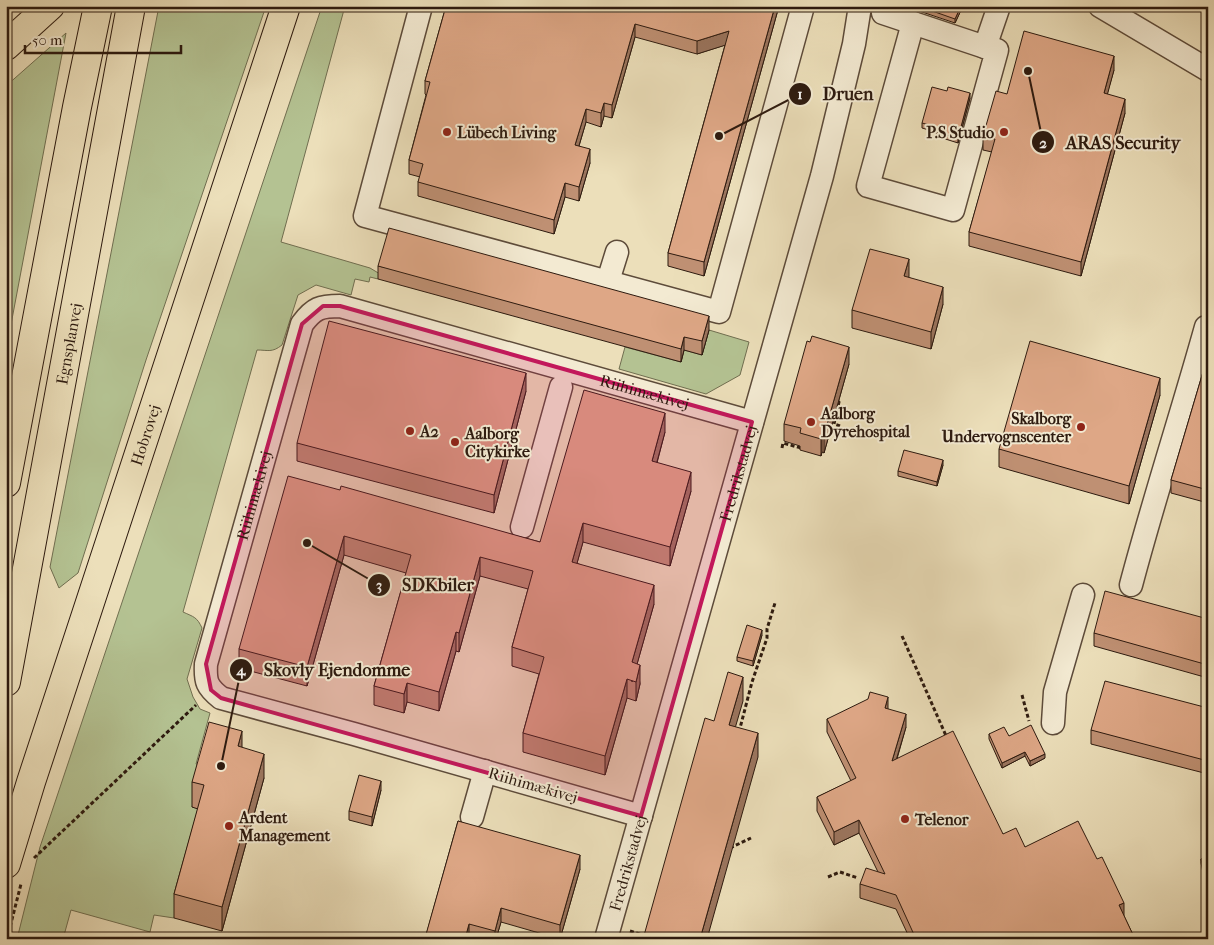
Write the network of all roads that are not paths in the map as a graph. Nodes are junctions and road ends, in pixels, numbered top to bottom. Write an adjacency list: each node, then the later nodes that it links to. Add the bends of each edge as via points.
1 (50, 6): 12 (main road)
2 (98, 6): 20 (main road)
3 (131, 6): 24 (main road, Egnsplanvej)
4 (286, 6): 29 (main road, Hobrovej)
5 (421, 6): 16 (street, via 365,216)
6 (804, 6): 16 (street, via 719,312)
7 (860, 6): 19 (street, Fredrikstadvej, via 822,176)
8 (999, 6): 13 (street)
9 (1100, 6): 14 (street)
10 (883, 13): 11 (street)
11 (913, 23): 13 (street); 13 (street, via 868,186 953,210 997,50)
12 (8, 45)
13 (985, 47)
14 (1208, 70)
15 (617, 252): 16 (street)
16 (608, 282)
17 (1206, 327): 22 (street)
18 (561, 387): 21 (street)
19 (752, 422): 26 (street, Riihimækivej, via 340,306 323,306 302,324 206,664 205,678 211,690 221,698); 27 (street, Fredrikstadvej)
20 (6, 483)
21 (522, 527)
22 (1130, 585)
23 (1083, 595): 25 (street, via 1055,692)
24 (6, 682)
25 (1053, 723)
26 (485, 771): 27 (street, Riihimækivej); 28 (street)
27 (641, 816): 30 (street, Fredrikstadvej)
28 (472, 817)
29 (6, 864)
30 (606, 939)

